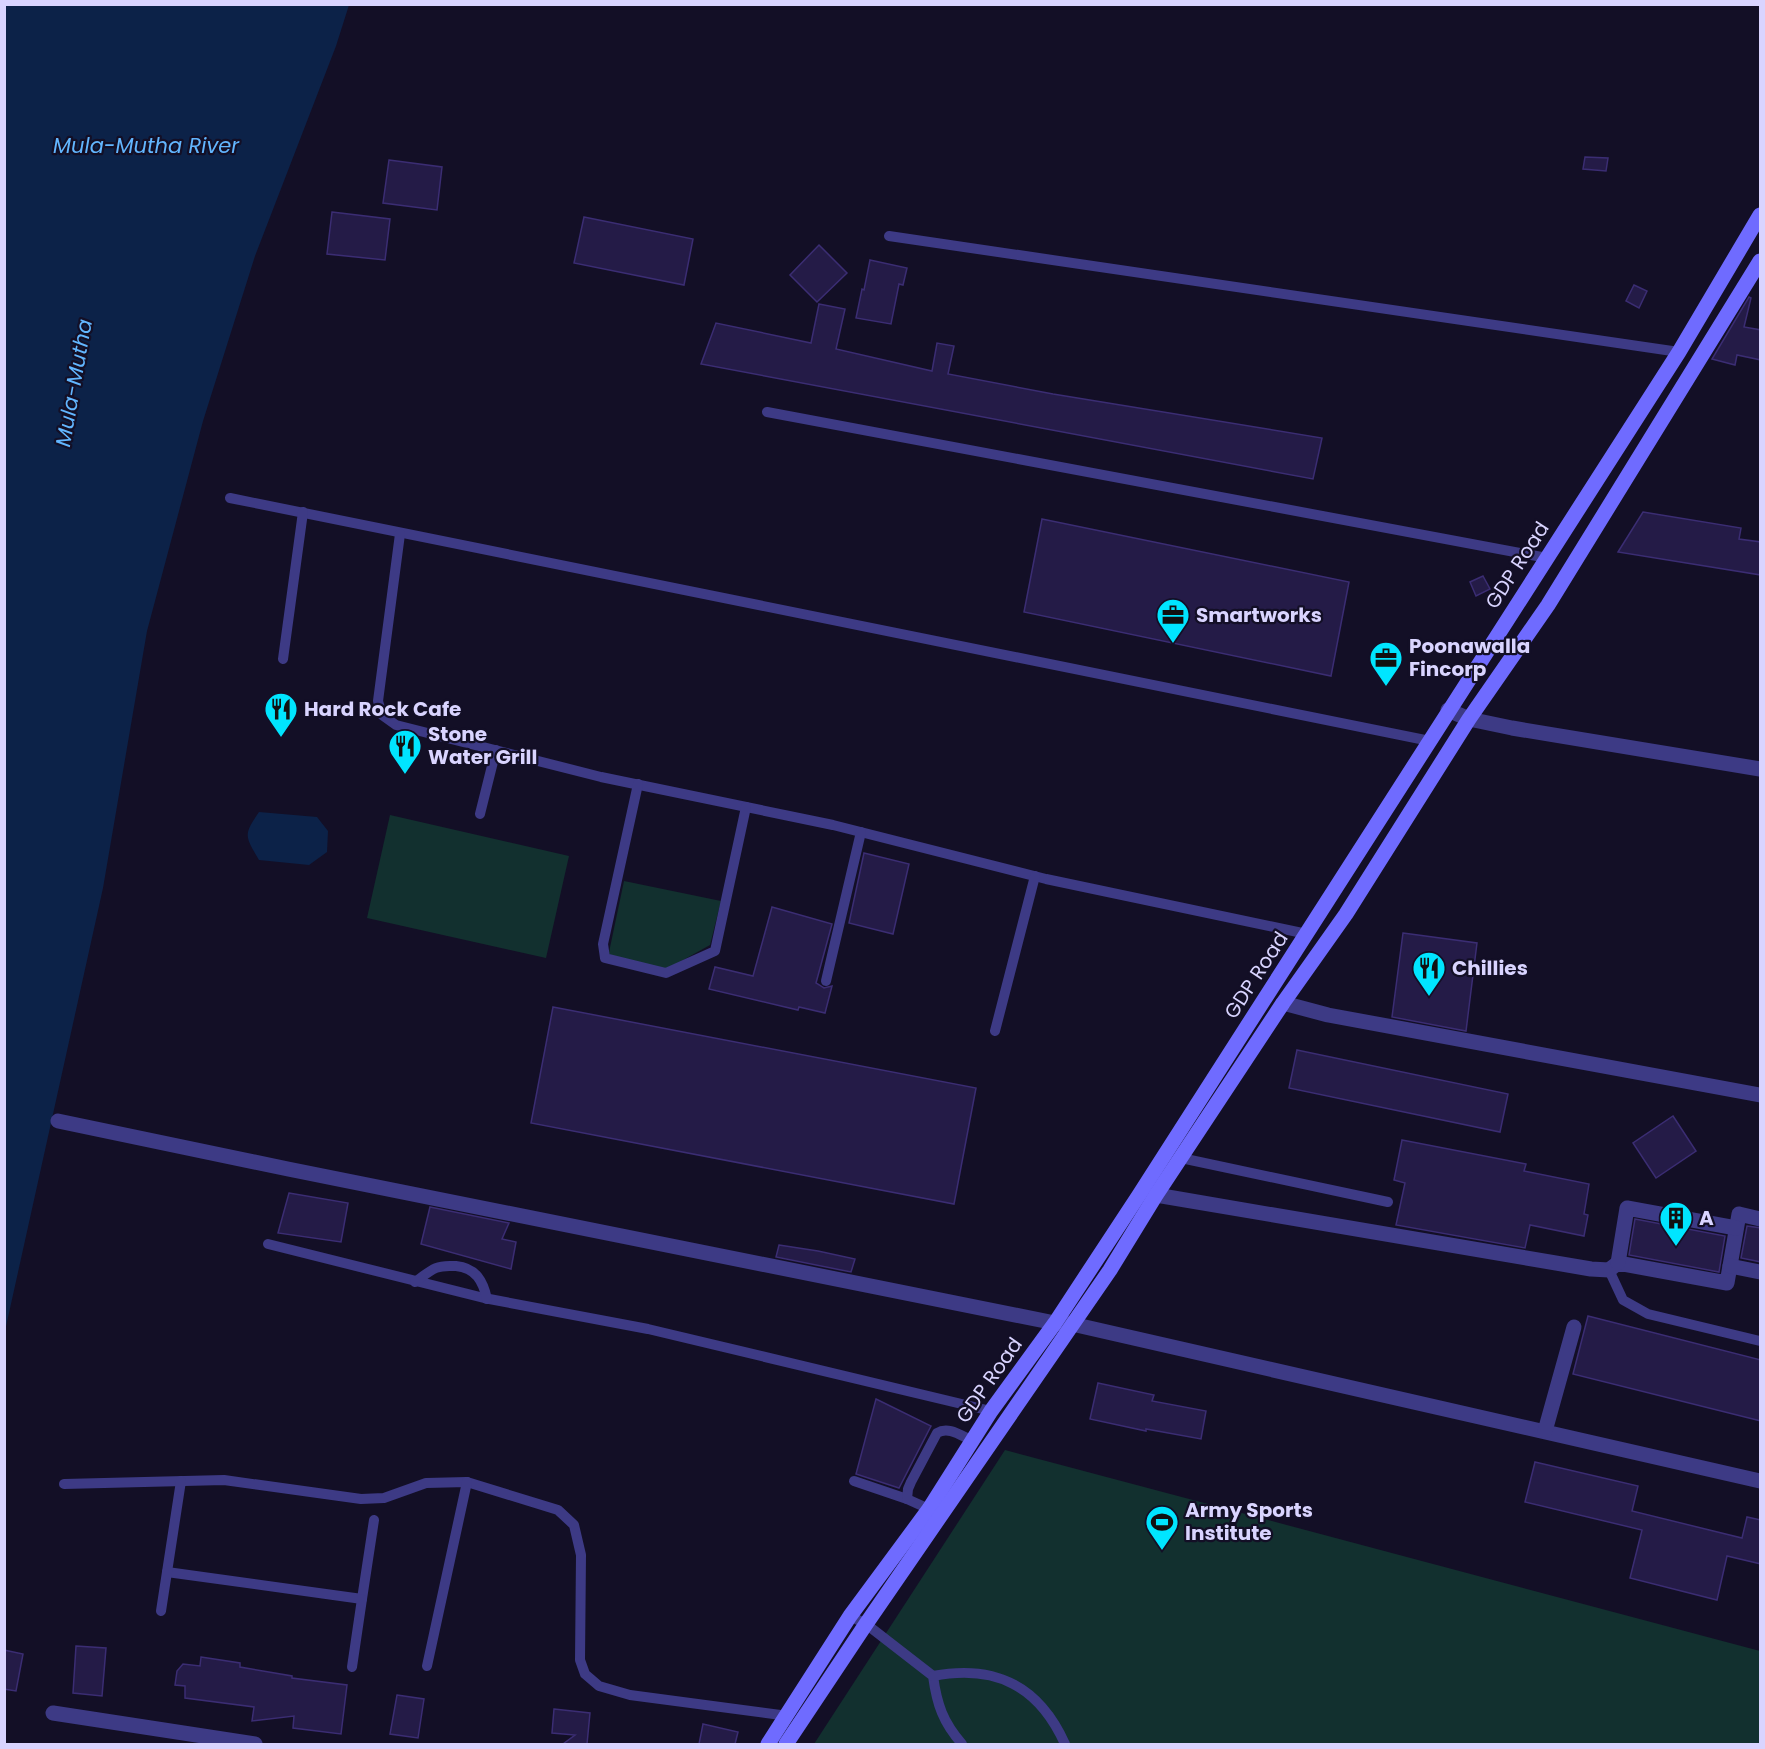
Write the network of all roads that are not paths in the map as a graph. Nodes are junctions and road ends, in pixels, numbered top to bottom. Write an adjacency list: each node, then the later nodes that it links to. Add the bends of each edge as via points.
1 (1761, 215): 4 (main road, GDP Road)
2 (889, 236): 4 (lane)
3 (1761, 261): 12 (main road, via 1548,605)
4 (1679, 352): 9 (main road, GDP Road)
5 (766, 412): 9 (lane)
6 (230, 498): 7 (lane)
7 (303, 512): 8 (lane); 10 (lane)
8 (400, 534): 13 (lane); 14 (lane, via 378,701 382,715 396,725)
9 (1547, 558): 11 (main road, GDP Road)
10 (283, 659)
11 (1448, 710): 12 (street); 13 (main road, GDP Road)
12 (1469, 719): 15 (street); 23 (main road, via 1346,914)
13 (1430, 741): 21 (main road, GDP Road)
14 (496, 750): 16 (lane); 18 (lane)
15 (1761, 769)
16 (638, 784): 17 (lane); 17 (lane, via 604,954 605,958 666,973 715,951)
17 (746, 807): 19 (lane)
18 (480, 814)
19 (861, 832): 20 (lane); 22 (lane)
20 (1035, 876): 21 (lane); 24 (lane)
21 (1307, 934): 38 (main road, GDP Road)
22 (826, 981)
23 (1283, 1002): 25 (street, via 1328,1015); 27 (main road)
24 (995, 1031)
25 (1761, 1095)
26 (58, 1121): 38 (street)
27 (1181, 1158): 28 (main road); 29 (lane)
28 (1156, 1195): 34 (street, via 1592,1269); 39 (main road)
29 (1388, 1202)
30 (1761, 1219): 31 (street, via 1738,1214)
31 (1736, 1228): 33 (street); 34 (street, via 1627,1208)
32 (268, 1244): 36 (lane)
33 (1730, 1266): 34 (street, via 1727,1283); 35 (street)
34 (1614, 1267): 41 (lane, via 1623,1300 1648,1314)
35 (1761, 1272)
36 (416, 1282): 37 (lane); 37 (lane, via 434,1269 461,1267 478,1276)
37 (487, 1299): 42 (lane, via 648,1329)
38 (1054, 1323): 39 (street); 42 (main road, GDP Road)
39 (1072, 1324): 43 (street); 57 (main road)
40 (1574, 1327): 43 (street)
41 (1761, 1341)
42 (991, 1411): 44 (main road, GDP Road)
43 (1545, 1431): 47 (street)
44 (973, 1441): 50 (lane, via 948,1430 937,1433 911,1482); 51 (main road, GDP Road)
45 (181, 1481): 48 (lane, via 224,1480 361,1499 384,1498 426,1484); 49 (lane); 53 (lane)
46 (854, 1481): 50 (lane)
47 (1761, 1481)
48 (467, 1482): 58 (lane); 62 (lane, via 558,1510 574,1526 581,1555 580,1660 585,1674 599,1686 630,1695)
49 (64, 1484)
50 (907, 1499): 51 (lane)
51 (929, 1509): 56 (main road, GDP Road)
52 (374, 1520): 54 (lane)
53 (167, 1572): 54 (lane); 55 (lane)
54 (362, 1599): 59 (lane)
55 (161, 1611)
56 (850, 1616): 57 (lane); 62 (main road, GDP Road)
57 (867, 1624): 60 (lane); 65 (main road)
58 (427, 1666)
59 (352, 1667)
60 (933, 1676): 66 (lane, via 941,1713); 67 (lane, via 974,1672 1013,1684 1045,1710)
61 (53, 1713): 63 (street)
62 (788, 1716): 64 (main road, GDP Road)
63 (255, 1744)
64 (768, 1744)
65 (786, 1744)
66 (962, 1744)
67 (1065, 1744)

